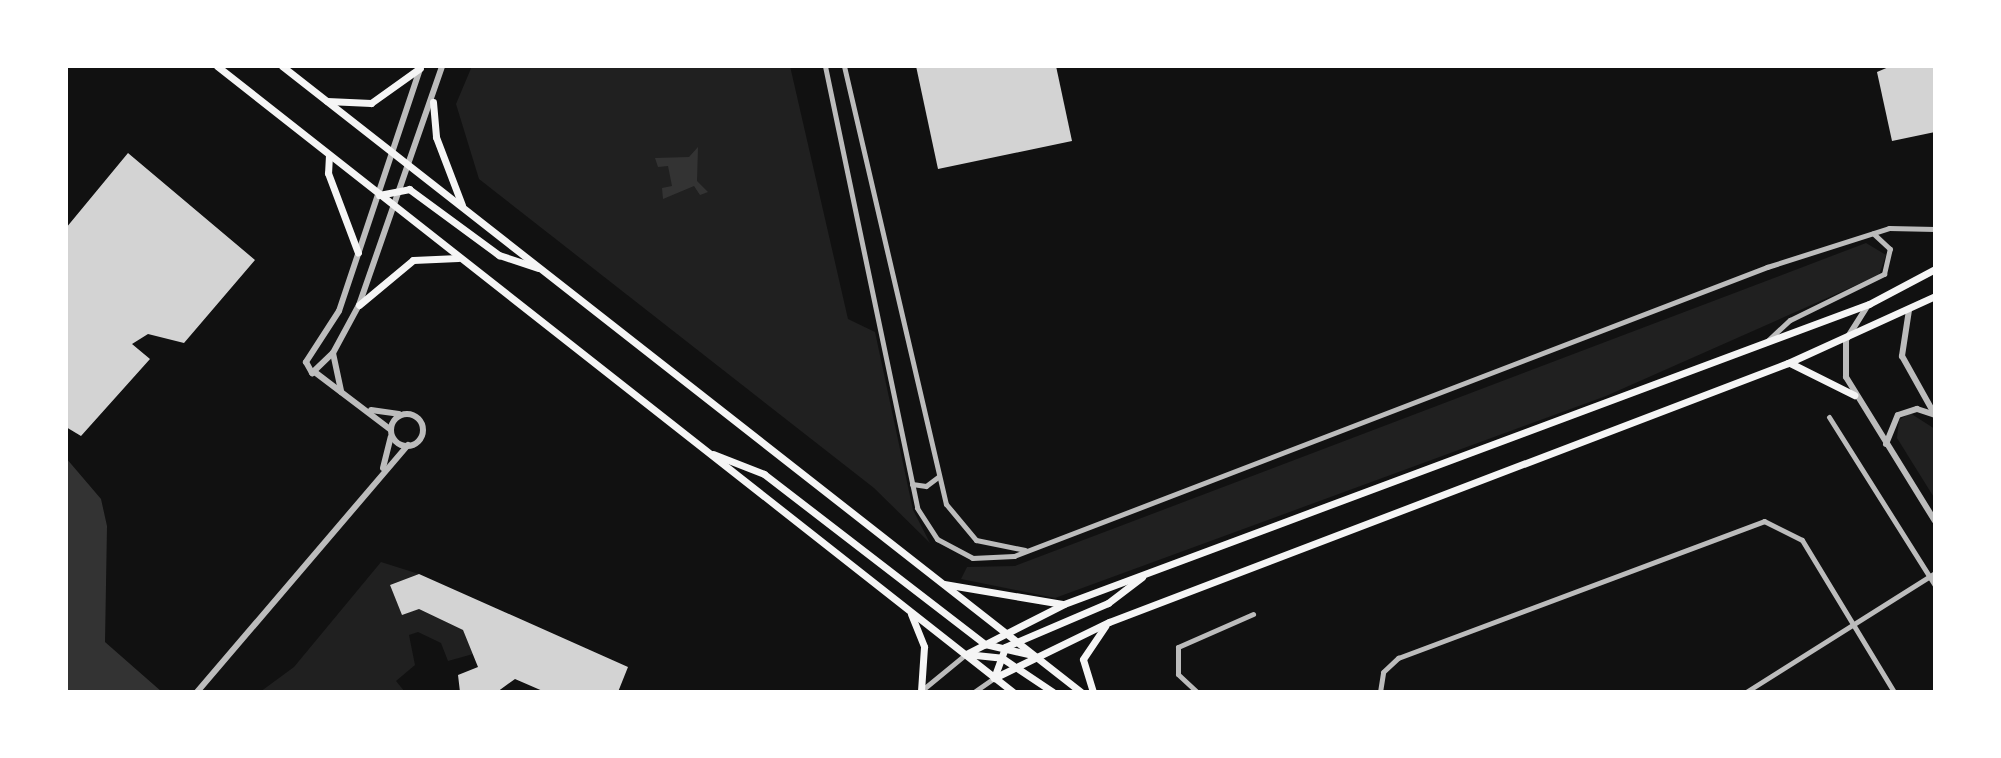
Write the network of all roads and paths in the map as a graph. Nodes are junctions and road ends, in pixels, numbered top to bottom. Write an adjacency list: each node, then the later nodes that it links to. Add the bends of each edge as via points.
1 (217, 66): 9 (main road)
2 (282, 66): 7 (main road)
3 (442, 66): 8 (street)
4 (825, 66): 43 (street)
5 (844, 66): 42 (street)
6 (420, 67): 7 (main road, via 371,103); 10 (street)
7 (325, 101): 10 (main road)
8 (433, 102): 11 (street); 15 (main road, via 436,137)
9 (329, 155): 13 (main road); 18 (main road, via 328,173)
10 (394, 155): 11 (main road); 13 (street)
11 (409, 167): 12 (street); 15 (main road)
12 (402, 187): 13 (main road); 14 (street); 20 (main road, via 499,255)
13 (379, 195): 14 (main road); 18 (street)
14 (394, 206): 19 (main road); 24 (street)
15 (463, 207): 20 (main road)
16 (1935, 229): 17 (street)
17 (1872, 232): 27 (street, via 1890,249 1884,274 1790,320); 45 (street)
18 (358, 253): 30 (street, via 339,311 306,362)
19 (464, 260): 24 (main road, via 413,260); 40 (main road)
20 (540, 268): 48 (main road)
21 (1935, 269): 23 (main road)
22 (1935, 296): 25 (main road)
23 (1869, 304): 26 (street); 27 (main road)
24 (359, 305): 28 (street)
25 (1909, 310): 26 (main road); 35 (street, via 1902,356)
26 (1846, 340): 29 (main road); 32 (street)
27 (1765, 343): 47 (main road)
28 (333, 353): 30 (street); 31 (street)
29 (1788, 363): 32 (main road, via 1820,372); 53 (main road)
30 (316, 373): 31 (street)
31 (342, 393): 33 (street)
32 (1854, 395): 39 (street)
33 (367, 409): 34 (street); 37 (street)
34 (401, 415): 37 (street); 38 (street, via 422,426)
35 (1935, 415): 39 (street, via 1904,412 1890,425)
36 (1829, 417): 46 (street)
37 (391, 432): 38 (street); 41 (street)
38 (408, 445): 41 (street)
39 (1886, 445): 44 (street)
40 (711, 453): 51 (main road); 57 (main road, via 756,469)
41 (383, 468): 63 (street)
42 (938, 477): 43 (street, via 926,486); 45 (street, via 950,513 967,534 996,548)
43 (911, 483): 45 (street, via 925,525 953,551 995,560)
44 (1935, 521)
45 (1026, 550)
46 (1932, 575): 49 (street); 54 (street)
47 (1143, 576): 50 (main road); 56 (main road, via 1108,603)
48 (940, 583): 50 (main road); 55 (main road)
49 (1935, 585)
50 (1064, 604): 55 (main road)
51 (908, 608): 59 (main road); 64 (main road, via 924,647)
52 (1253, 614): 70 (street, via 1178,647 1178,674)
53 (1109, 622): 60 (main road); 69 (main road, via 1085,651 1084,674)
54 (1852, 625): 71 (street, via 1797,534 1757,522 1398,658 1383,672); 72 (street); 73 (street)
55 (1006, 633): 56 (main road); 57 (main road)
56 (1016, 641): 58 (main road); 60 (main road)
57 (985, 644): 58 (main road); 59 (main road)
58 (998, 653): 59 (main road); 60 (main road); 61 (main road); 62 (main road)
59 (966, 654): 62 (main road); 64 (street)
60 (1035, 655): 61 (main road); 68 (main road)
61 (1016, 665): 62 (main road); 67 (main road)
62 (994, 678): 65 (street); 66 (main road)
63 (197, 692)
64 (921, 692)
65 (974, 692)
66 (1013, 692)
67 (1053, 692)
68 (1081, 692)
69 (1093, 692)
70 (1197, 692)
71 (1380, 692)
72 (1746, 692)
73 (1894, 692)

